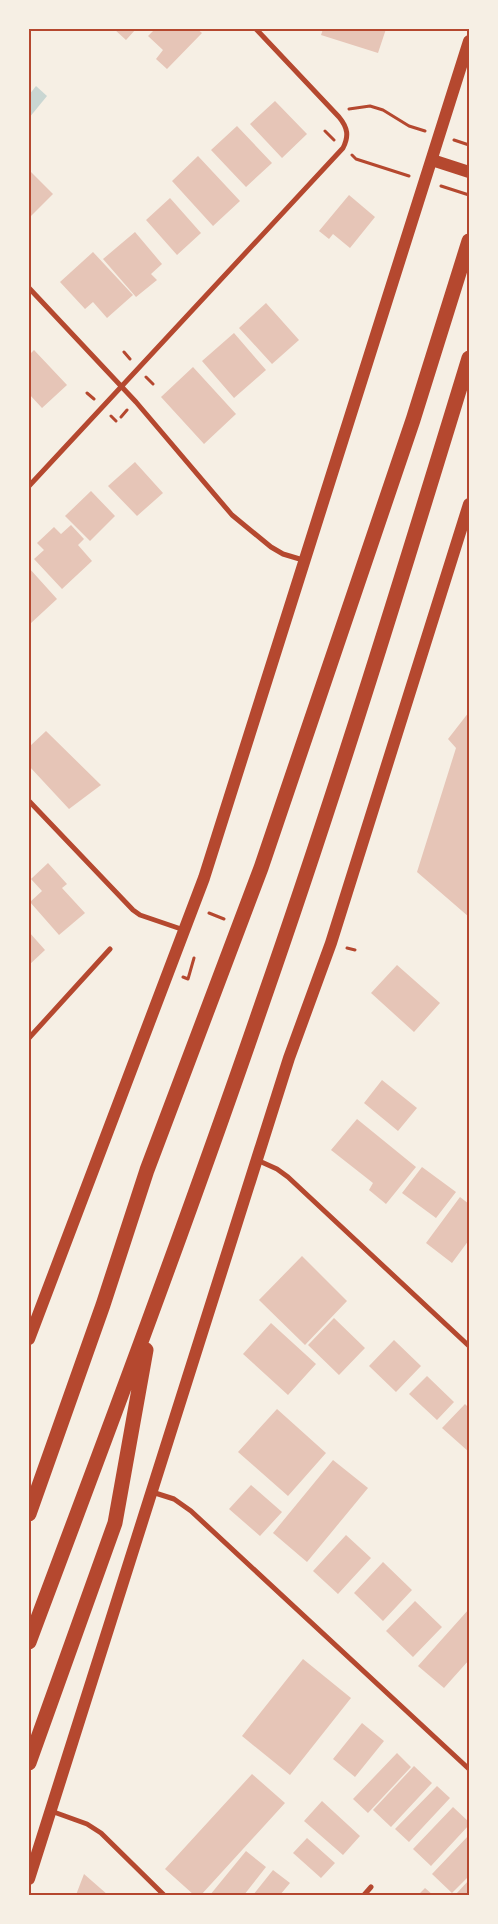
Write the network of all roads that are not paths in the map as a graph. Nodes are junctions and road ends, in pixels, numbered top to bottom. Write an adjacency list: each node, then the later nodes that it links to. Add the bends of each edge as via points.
1 (256, 29): 8 (street, via 343,122 347,135 342,148)
2 (469, 41): 3 (main road)
3 (432, 160): 4 (main road); 11 (main road)
4 (469, 172)
5 (469, 240): 20 (highway, via 410,429 261,868 146,1170 103,1305)
6 (29, 288): 8 (street)
7 (469, 358): 17 (highway, via 392,611 267,990)
8 (121, 386): 9 (street); 11 (street, via 232,516 282,554)
9 (29, 486)
10 (469, 504): 16 (main road, via 331,944 289,1058)
11 (304, 560): 13 (main road, via 204,878)
12 (29, 801): 13 (street, via 133,910)
13 (184, 930): 18 (main road)
14 (110, 949): 15 (street)
15 (29, 1038)
16 (257, 1160): 19 (street, via 288,1177); 21 (main road)
17 (153, 1314): 24 (highway); 25 (highway, via 115,1523)
18 (29, 1339)
19 (469, 1346)
20 (42, 1473): 22 (highway); 23 (highway)
21 (152, 1492): 26 (street, via 174,1499 191,1511); 27 (main road)
22 (29, 1500)
23 (29, 1514)
24 (29, 1642)
25 (29, 1763)
26 (469, 1769)
27 (50, 1811): 28 (main road); 30 (street, via 81,1821 101,1833)
28 (29, 1879)
29 (371, 1887): 31 (street)
30 (164, 1895)
31 (364, 1895)

